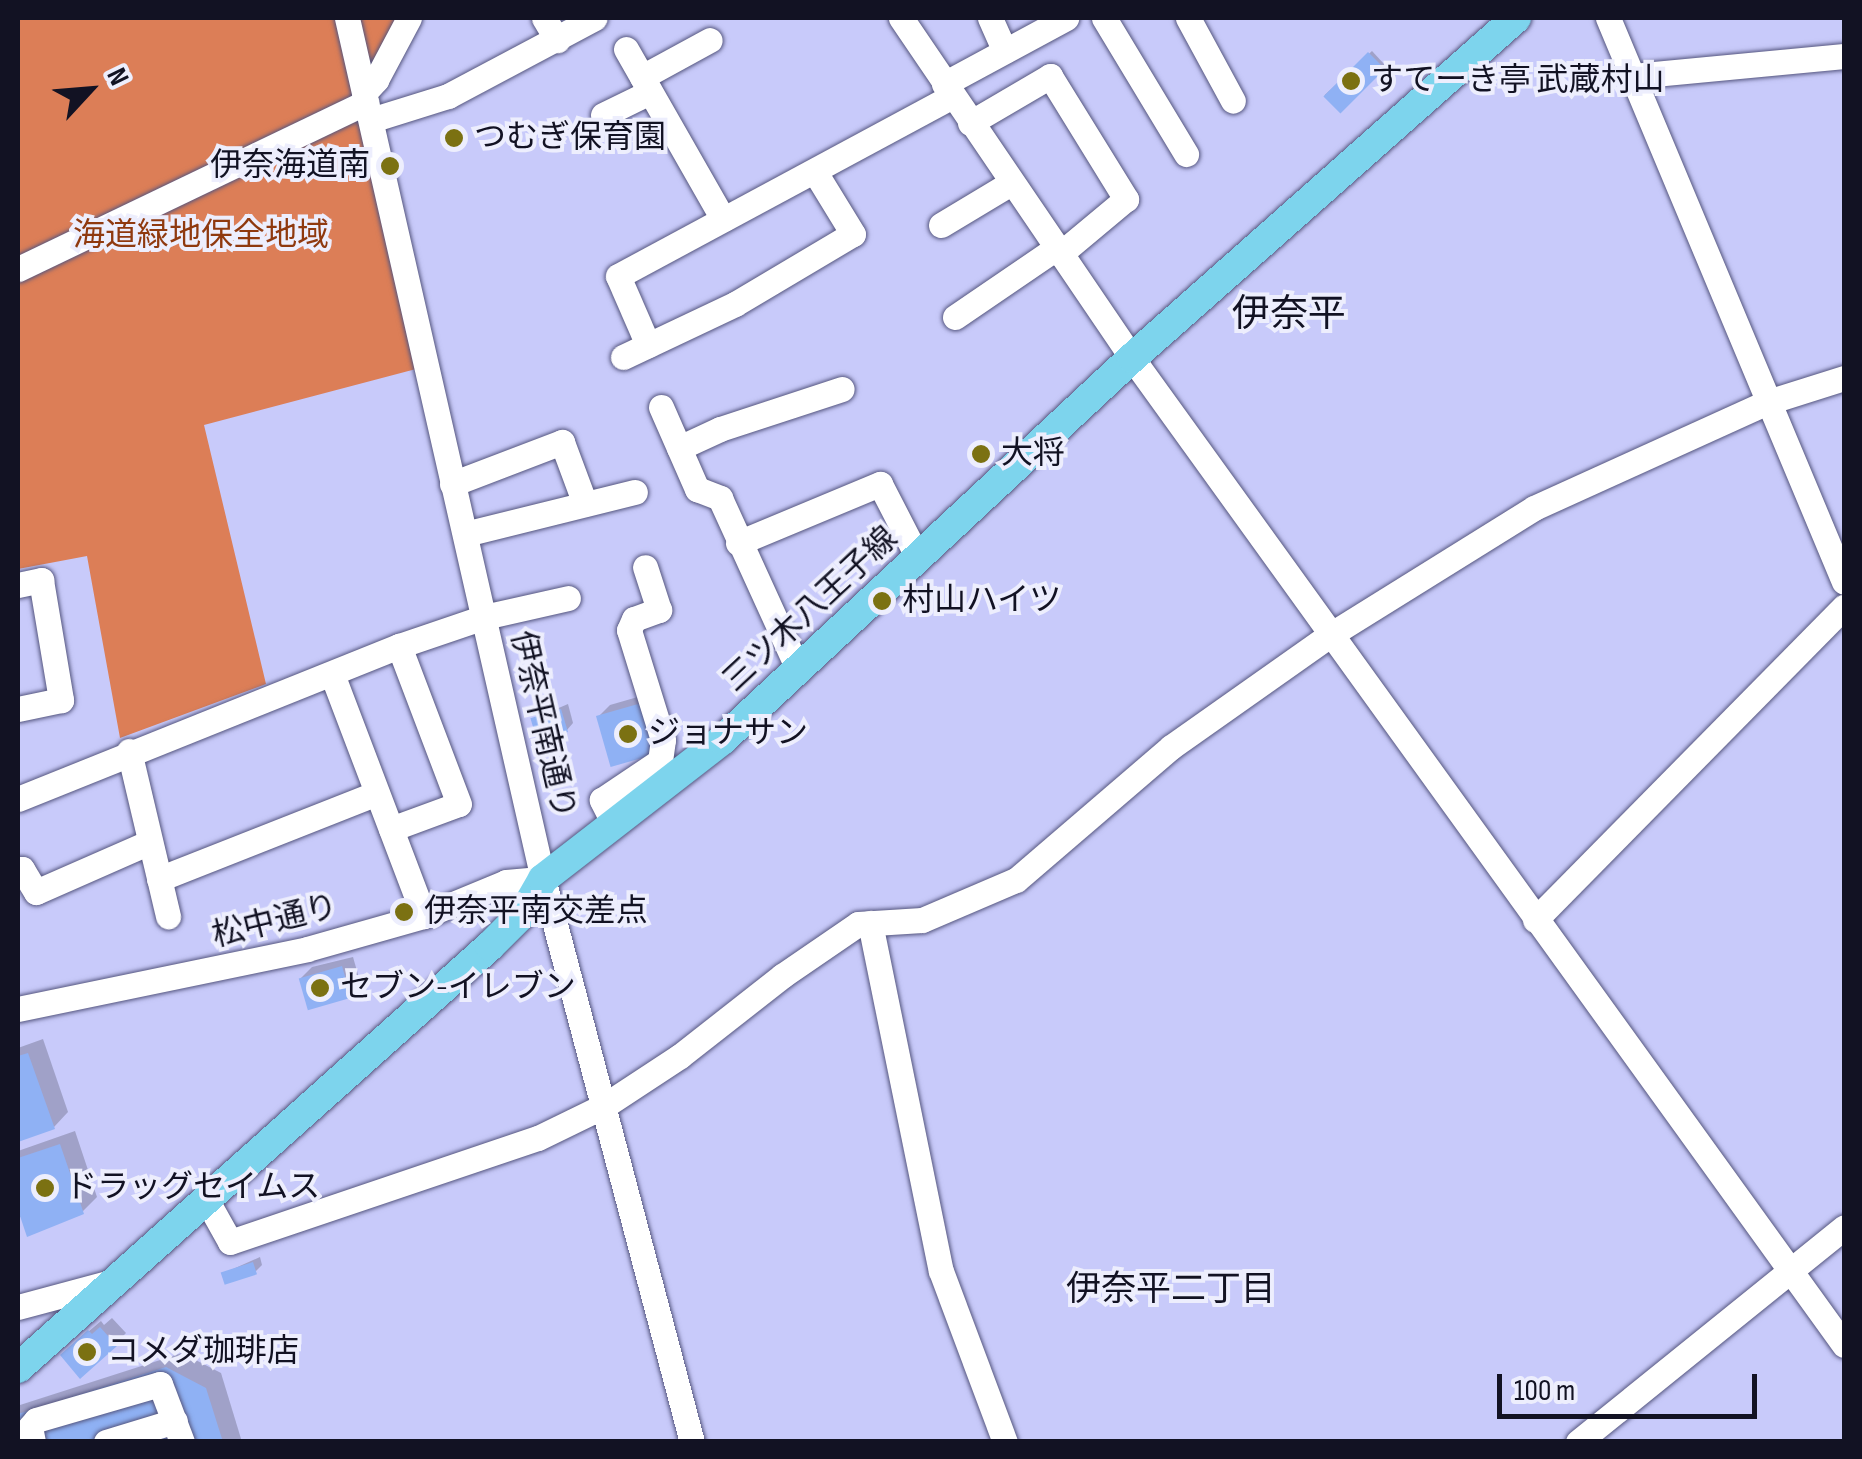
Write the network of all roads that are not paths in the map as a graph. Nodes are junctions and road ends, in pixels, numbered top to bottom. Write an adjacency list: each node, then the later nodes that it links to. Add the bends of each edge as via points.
1 (347, 18): 20 (street, 伊奈平南通り)
2 (409, 18): 20 (street)
3 (596, 18): 11 (street)
4 (901, 18): 18 (street)
5 (990, 18): 14 (street)
6 (1066, 18): 14 (street)
7 (1104, 18): 23 (street)
8 (1188, 18): 19 (street)
9 (1516, 18): 33 (main road, 三ツ木八王子線)
10 (1608, 18): 16 (street)
11 (550, 29): 20 (street, via 448,96)
12 (710, 40): 17 (street)
13 (626, 48): 17 (street)
14 (1005, 51): 18 (street)
15 (1844, 56): 16 (street)
16 (1633, 76): 36 (street)
17 (646, 84): 21 (street); 26 (street)
18 (948, 90): 22 (street); 24 (street)
19 (1233, 101)
20 (367, 105): 29 (street); 39 (street, 伊奈平南通り)
21 (604, 116)
22 (970, 123): 25 (street); 28 (street, via 1050,76 1126,200)
23 (1186, 154)
24 (815, 172): 26 (street); 31 (street, via 852,234 735,304)
25 (1010, 183): 27 (street); 28 (street)
26 (723, 219): 31 (street, via 618,276)
27 (941, 225)
28 (1058, 251): 30 (street); 33 (street)
29 (18, 269)
30 (955, 316)
31 (648, 345): 32 (street)
32 (623, 357)
33 (1132, 358): 44 (main road, 三ツ木八王子線); 51 (street)
34 (1844, 378): 36 (street)
35 (842, 388): 38 (street)
36 (1768, 402): 46 (street); 51 (street, via 1534,508)
37 (662, 407): 38 (street)
38 (679, 448): 43 (street, via 696,488 720,498)
39 (452, 484): 41 (street, via 562,442); 42 (street, 伊奈平南通り)
40 (636, 492): 41 (street)
41 (585, 504): 42 (street)
42 (465, 534): 50 (street, 伊奈平南通り)
43 (738, 544): 44 (street, via 880,484); 53 (street)
44 (918, 558): 53 (main road, 三ツ木八王子線)
45 (645, 567): 59 (street, via 659,610 634,619 629,630 663,740 660,761 602,800)
46 (1844, 582)
47 (18, 585): 55 (street, via 40,580 61,700)
48 (568, 599): 50 (street)
49 (1844, 607): 67 (street)
50 (484, 616): 52 (street); 64 (street, 伊奈平南通り)
51 (1330, 635): 67 (street); 68 (street, via 1171,747 1016,880 922,920)
52 (399, 646): 54 (street); 60 (street, via 458,804)
53 (799, 670): 59 (main road, 三ツ木八王子線, via 722,740)
54 (332, 674): 56 (street); 57 (street)
55 (18, 709)
56 (129, 751): 58 (street); 61 (street)
57 (377, 792): 60 (street); 63 (street)
58 (18, 800)
59 (613, 822): 64 (main road, 三ツ木八王子線)
60 (391, 829): 66 (street)
61 (150, 842): 62 (street, via 36,892); 63 (street)
62 (18, 869)
63 (159, 879): 65 (street)
64 (543, 879): 66 (street, 松中通り, via 506,882); 70 (street, 伊奈平南通り); 71 (main road, 三ツ木八王子線, via 524,912 490,946)
65 (168, 916)
66 (424, 916): 69 (street, 松中通り, via 195,975)
67 (1536, 920): 73 (street)
68 (870, 923): 70 (street, via 858,924 782,976); 82 (street, via 941,1271)
69 (18, 1009)
70 (604, 1106): 71 (street, via 538,1138 230,1242); 81 (street, 伊奈平南通り)
71 (206, 1200): 74 (main road, 三ツ木八王子線)
72 (1844, 1227): 73 (street)
73 (1794, 1272): 76 (street); 83 (street)
74 (115, 1281): 75 (street); 77 (main road, 三ツ木八王子線)
75 (18, 1307)
76 (1844, 1346)
77 (18, 1368)
78 (178, 1431): 79 (street, via 165,1389 155,1385 36,1420); 80 (street)
79 (33, 1442)
80 (106, 1442)
81 (692, 1442)
82 (1006, 1442)
83 (1578, 1442)

